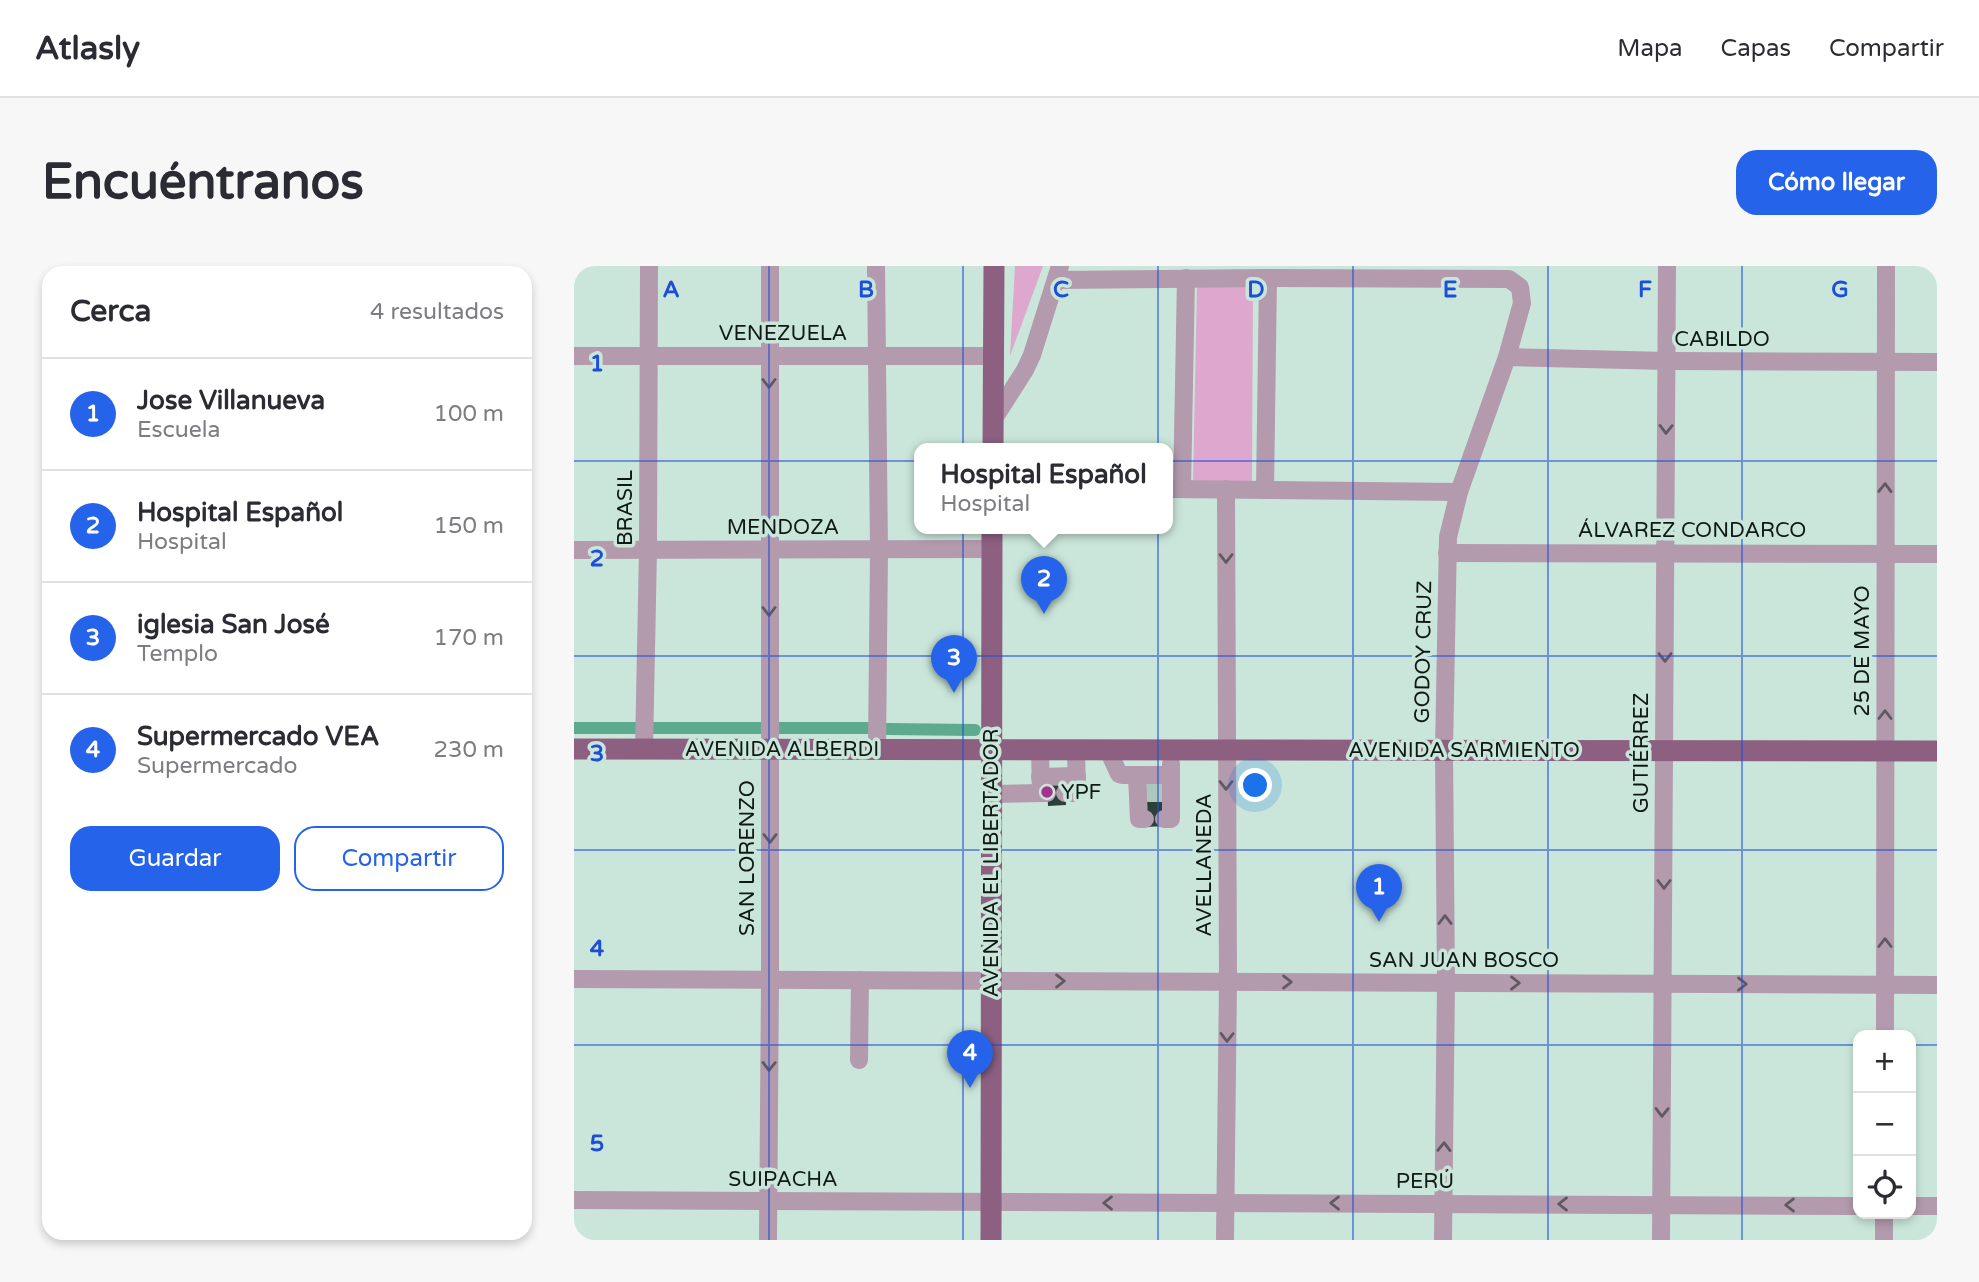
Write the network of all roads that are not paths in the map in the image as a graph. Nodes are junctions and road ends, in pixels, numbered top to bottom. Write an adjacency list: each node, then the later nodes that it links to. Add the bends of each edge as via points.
1 (649, 266): 10 (street, BRASIL)
2 (770, 266): 12 (street, SAN LORENZO)
3 (876, 266): 13 (street)
4 (994, 266): 14 (main road)
5 (1667, 266): 16 (street, GUTIÉRREZ)
6 (1886, 266): 17 (street, 25 DE MAYO)
7 (1058, 273): 8 (street); 19 (street, via 1032,355)
8 (1186, 278): 9 (street); 21 (street)
9 (1268, 278): 15 (street, GODOY CRUZ, via 1509,279 1520,287 1522,303); 23 (street)
10 (647, 355): 11 (street, VENEZUELA); 12 (street, VENEZUELA); 27 (street, BRASIL)
11 (574, 356)
12 (769, 356): 13 (street, VENEZUELA); 28 (street, SAN LORENZO, one-way to 28)
13 (876, 356): 14 (street, VENEZUELA); 29 (street)
14 (992, 356): 19 (main road)
15 (1507, 357): 16 (street, CABILDO); 24 (street, GODOY CRUZ)
16 (1667, 361): 17 (street, CABILDO); 31 (street, GUTIÉRREZ, one-way to 31)
17 (1887, 362): 18 (street, CABILDO); 32 (street, 25 DE MAYO, one-way to 17)
18 (1937, 362)
19 (993, 420): 20 (main road)
20 (993, 443)
21 (1175, 489): 22 (street)
22 (1226, 489): 23 (street); 43 (street, AVELLANEDA, one-way to 43)
23 (1265, 490): 24 (street)
24 (1459, 492): 30 (street, GODOY CRUZ)
25 (993, 539): 29 (street, MENDOZA); 38 (main road, AVENIDA EL LIBERTADOR)
26 (574, 550): 27 (street, MENDOZA)
27 (648, 550): 28 (street, MENDOZA); 36 (street, BRASIL)
28 (769, 550): 29 (street, MENDOZA); 37 (street, SAN LORENZO, one-way to 37)
29 (879, 551): 34 (street)
30 (1447, 553): 31 (street, ÁLVAREZ CONDARCO); 44 (street, GODOY CRUZ)
31 (1665, 553): 32 (street, ÁLVAREZ CONDARCO); 45 (street, GUTIÉRREZ, one-way to 45)
32 (1885, 554): 33 (street, ÁLVAREZ CONDARCO); 46 (street, 25 DE MAYO, one-way to 32)
33 (1937, 554)
34 (877, 748): 37 (main road, AVENIDA ALBERDI); 38 (main road, AVENIDA ALBERDI)
35 (574, 749): 36 (main road, AVENIDA ALBERDI)
36 (644, 749): 37 (main road, AVENIDA ALBERDI)
37 (770, 749): 53 (street, SAN LORENZO, one-way to 53)
38 (991, 750): 39 (main road, AVENIDA SARMIENTO); 51 (main road, AVENIDA EL LIBERTADOR)
39 (1040, 750): 40 (main road, AVENIDA SARMIENTO); 50 (street)
40 (1076, 750): 41 (main road, AVENIDA SARMIENTO); 48 (street)
41 (1108, 750): 42 (main road, AVENIDA SARMIENTO); 49 (street, via 1119,774)
42 (1171, 750): 43 (main road, AVENIDA SARMIENTO); 49 (street)
43 (1226, 750): 44 (main road, AVENIDA SARMIENTO); 56 (street, AVELLANEDA, one-way to 56)
44 (1444, 750): 45 (main road, AVENIDA SARMIENTO); 57 (street, GODOY CRUZ, one-way to 44)
45 (1664, 750): 46 (main road, AVENIDA SARMIENTO); 58 (street, GUTIÉRREZ, one-way to 58)
46 (1885, 751): 47 (main road, AVENIDA SARMIENTO); 59 (street, 25 DE MAYO, one-way to 46)
47 (1937, 751)
48 (1077, 776): 50 (street); 50 (street, via 1076,792)
49 (1154, 787): 49 (street, via 1171,819 1139,819)
50 (1048, 789): 51 (street)
51 (991, 794): 55 (main road, AVENIDA EL LIBERTADOR)
52 (574, 979): 53 (street, SAN JUAN BOSCO)
53 (770, 980): 54 (street, SAN JUAN BOSCO); 64 (street, SAN LORENZO, one-way to 64)
54 (860, 980): 55 (street, SAN JUAN BOSCO); 62 (street)
55 (991, 981): 56 (street, SAN JUAN BOSCO, one-way to 56); 65 (main road, AVENIDA EL LIBERTADOR)
56 (1228, 982): 57 (street, SAN JUAN BOSCO, one-way to 57); 66 (street, AVELLANEDA, one-way to 66)
57 (1446, 983): 58 (street, SAN JUAN BOSCO, one-way to 58); 67 (street, GODOY CRUZ, one-way to 57)
58 (1663, 983): 59 (street, SAN JUAN BOSCO, one-way to 59); 68 (street, GUTIÉRREZ, one-way to 68)
59 (1885, 984): 60 (street, SAN JUAN BOSCO); 61 (street, 25 DE MAYO)
60 (1937, 985)
61 (1885, 1030)
62 (859, 1060)
63 (574, 1200): 64 (street, SUIPACHA)
64 (768, 1201): 65 (street, SUIPACHA); 73 (street, SAN LORENZO)
65 (991, 1203): 66 (street, PERÚ, one-way to 65); 74 (main road, AVENIDA EL LIBERTADOR)
66 (1226, 1203): 67 (street, PERÚ, one-way to 66); 75 (street, AVELLANEDA)
67 (1443, 1204): 68 (street, PERÚ, one-way to 67); 76 (street, GODOY CRUZ)
68 (1661, 1205): 69 (street, PERÚ, one-way to 68); 77 (street, GUTIÉRREZ)
69 (1853, 1206)
70 (1916, 1206): 71 (street)
71 (1937, 1206)
72 (1884, 1219): 78 (street)
73 (768, 1240)
74 (991, 1240)
75 (1225, 1240)
76 (1443, 1240)
77 (1661, 1240)
78 (1884, 1240)

